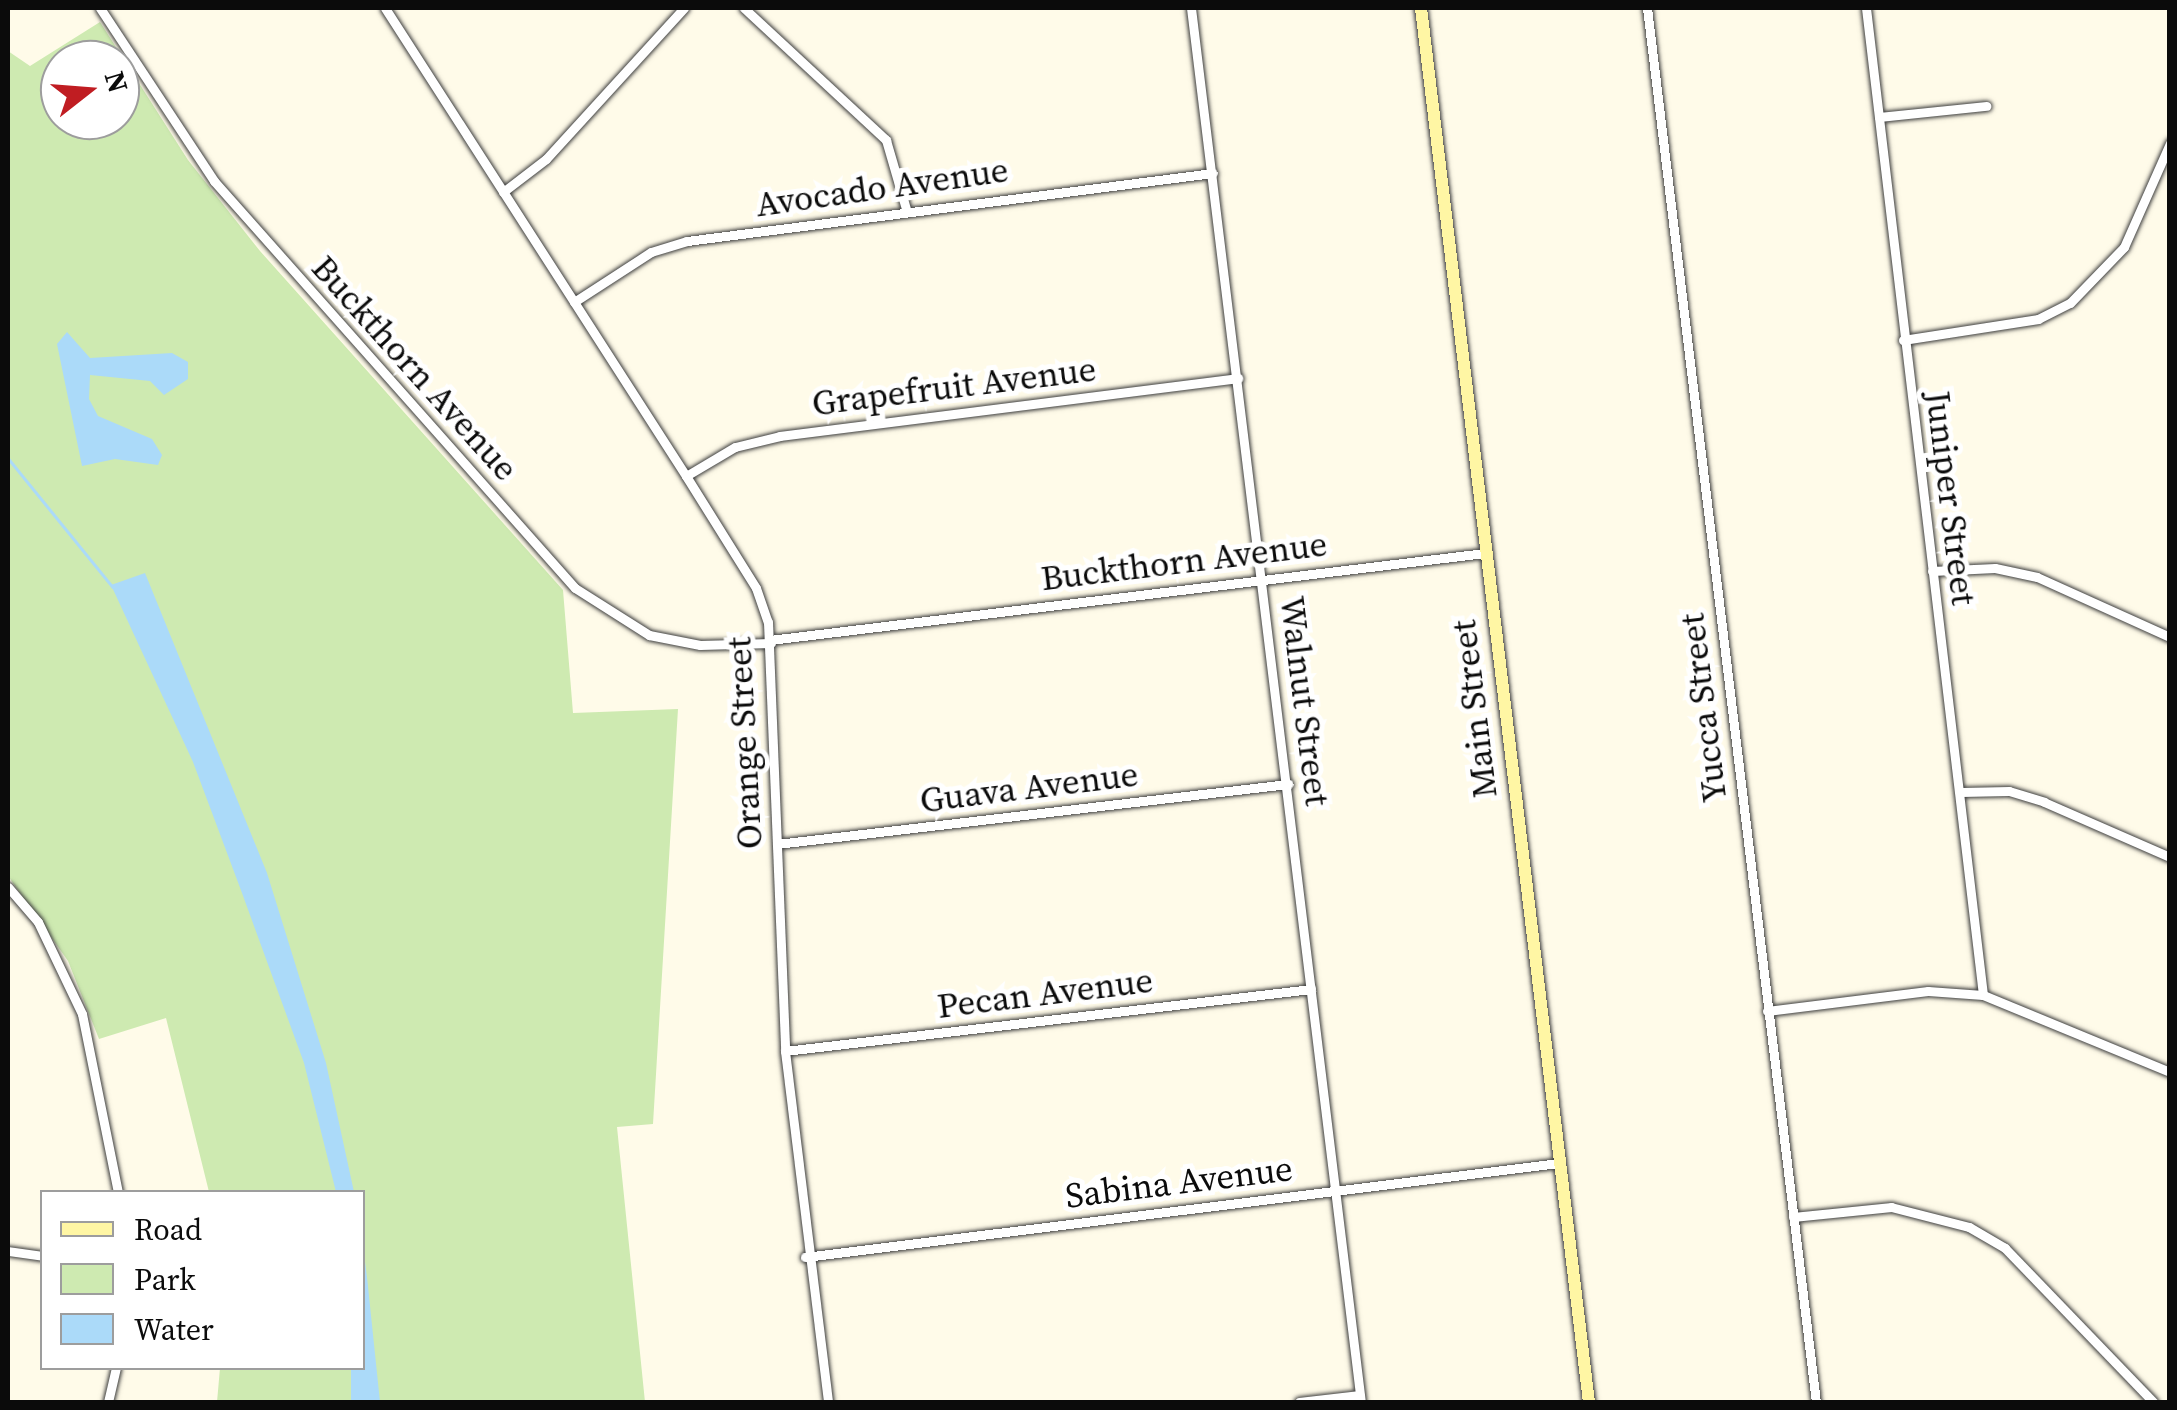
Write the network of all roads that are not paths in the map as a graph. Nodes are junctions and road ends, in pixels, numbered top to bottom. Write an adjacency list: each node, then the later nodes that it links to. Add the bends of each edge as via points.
1 (100, 8): 23 (street, Buckthorn Avenue, via 225,195 575,588 629,626 668,640)
2 (684, 8): 13 (street, via 546,159)
3 (744, 8): 14 (street, via 886,140)
4 (1191, 8): 12 (street, Walnut Street)
5 (1421, 8): 19 (main road, Main Street)
6 (1647, 8): 31 (street, Yucca Street)
7 (1866, 8): 10 (street, Juniper Street)
8 (388, 9): 13 (street, Orange Street)
9 (1986, 106): 10 (street)
10 (1878, 117): 16 (street, Juniper Street)
11 (2170, 143): 16 (street, via 2124,248 2070,303 2038,319)
12 (1213, 173): 14 (street, Avocado Avenue); 17 (street, Walnut Street)
13 (503, 192): 15 (street, Orange Street)
14 (906, 209): 15 (street, Avocado Avenue, via 669,246)
15 (574, 302): 18 (street, Orange Street)
16 (1904, 340): 20 (street, Juniper Street)
17 (1238, 378): 18 (street, Grapefruit Avenue, via 780,436 735,447); 21 (street, Walnut Street)
18 (686, 476): 23 (street, Orange Street, via 756,588)
19 (1485, 554): 21 (street, Buckthorn Avenue); 34 (main road, Main Street)
20 (1932, 571): 22 (street, via 1995,568 2037,577); 25 (street, Juniper Street)
21 (1262, 579): 23 (street, Buckthorn Avenue); 24 (street, Walnut Street)
22 (2170, 637)
23 (771, 642): 26 (street, Orange Street)
24 (1288, 784): 26 (street, Guava Avenue); 29 (street, Walnut Street)
25 (1961, 792): 27 (street, via 2009,791); 30 (street, Juniper Street)
26 (776, 844): 32 (street, Orange Street)
27 (2170, 857)
28 (8, 887): 35 (street, via 38,922 82,1014)
29 (1311, 989): 32 (street, Pecan Avenue); 36 (street, Walnut Street)
30 (1983, 995): 31 (street, via 1928,991); 33 (street)
31 (1767, 1011): 37 (street, Yucca Street)
32 (785, 1051): 40 (street, Orange Street)
33 (2170, 1072)
34 (1559, 1163): 36 (street, Sabina Avenue); 46 (main road, Main Street)
35 (118, 1190)
36 (1337, 1190): 40 (street, Sabina Avenue); 42 (street, Walnut Street)
37 (1792, 1216): 47 (street, Yucca Street); 48 (street, via 1890,1208 1968,1226 2005,1248)
38 (8, 1251): 39 (street)
39 (40, 1256)
40 (805, 1257): 44 (street, Orange Street)
41 (116, 1370): 43 (street)
42 (1360, 1399): 45 (street)
43 (108, 1402)
44 (828, 1402)
45 (1299, 1402)
46 (1589, 1402)
47 (1816, 1402)
48 (2153, 1402)

